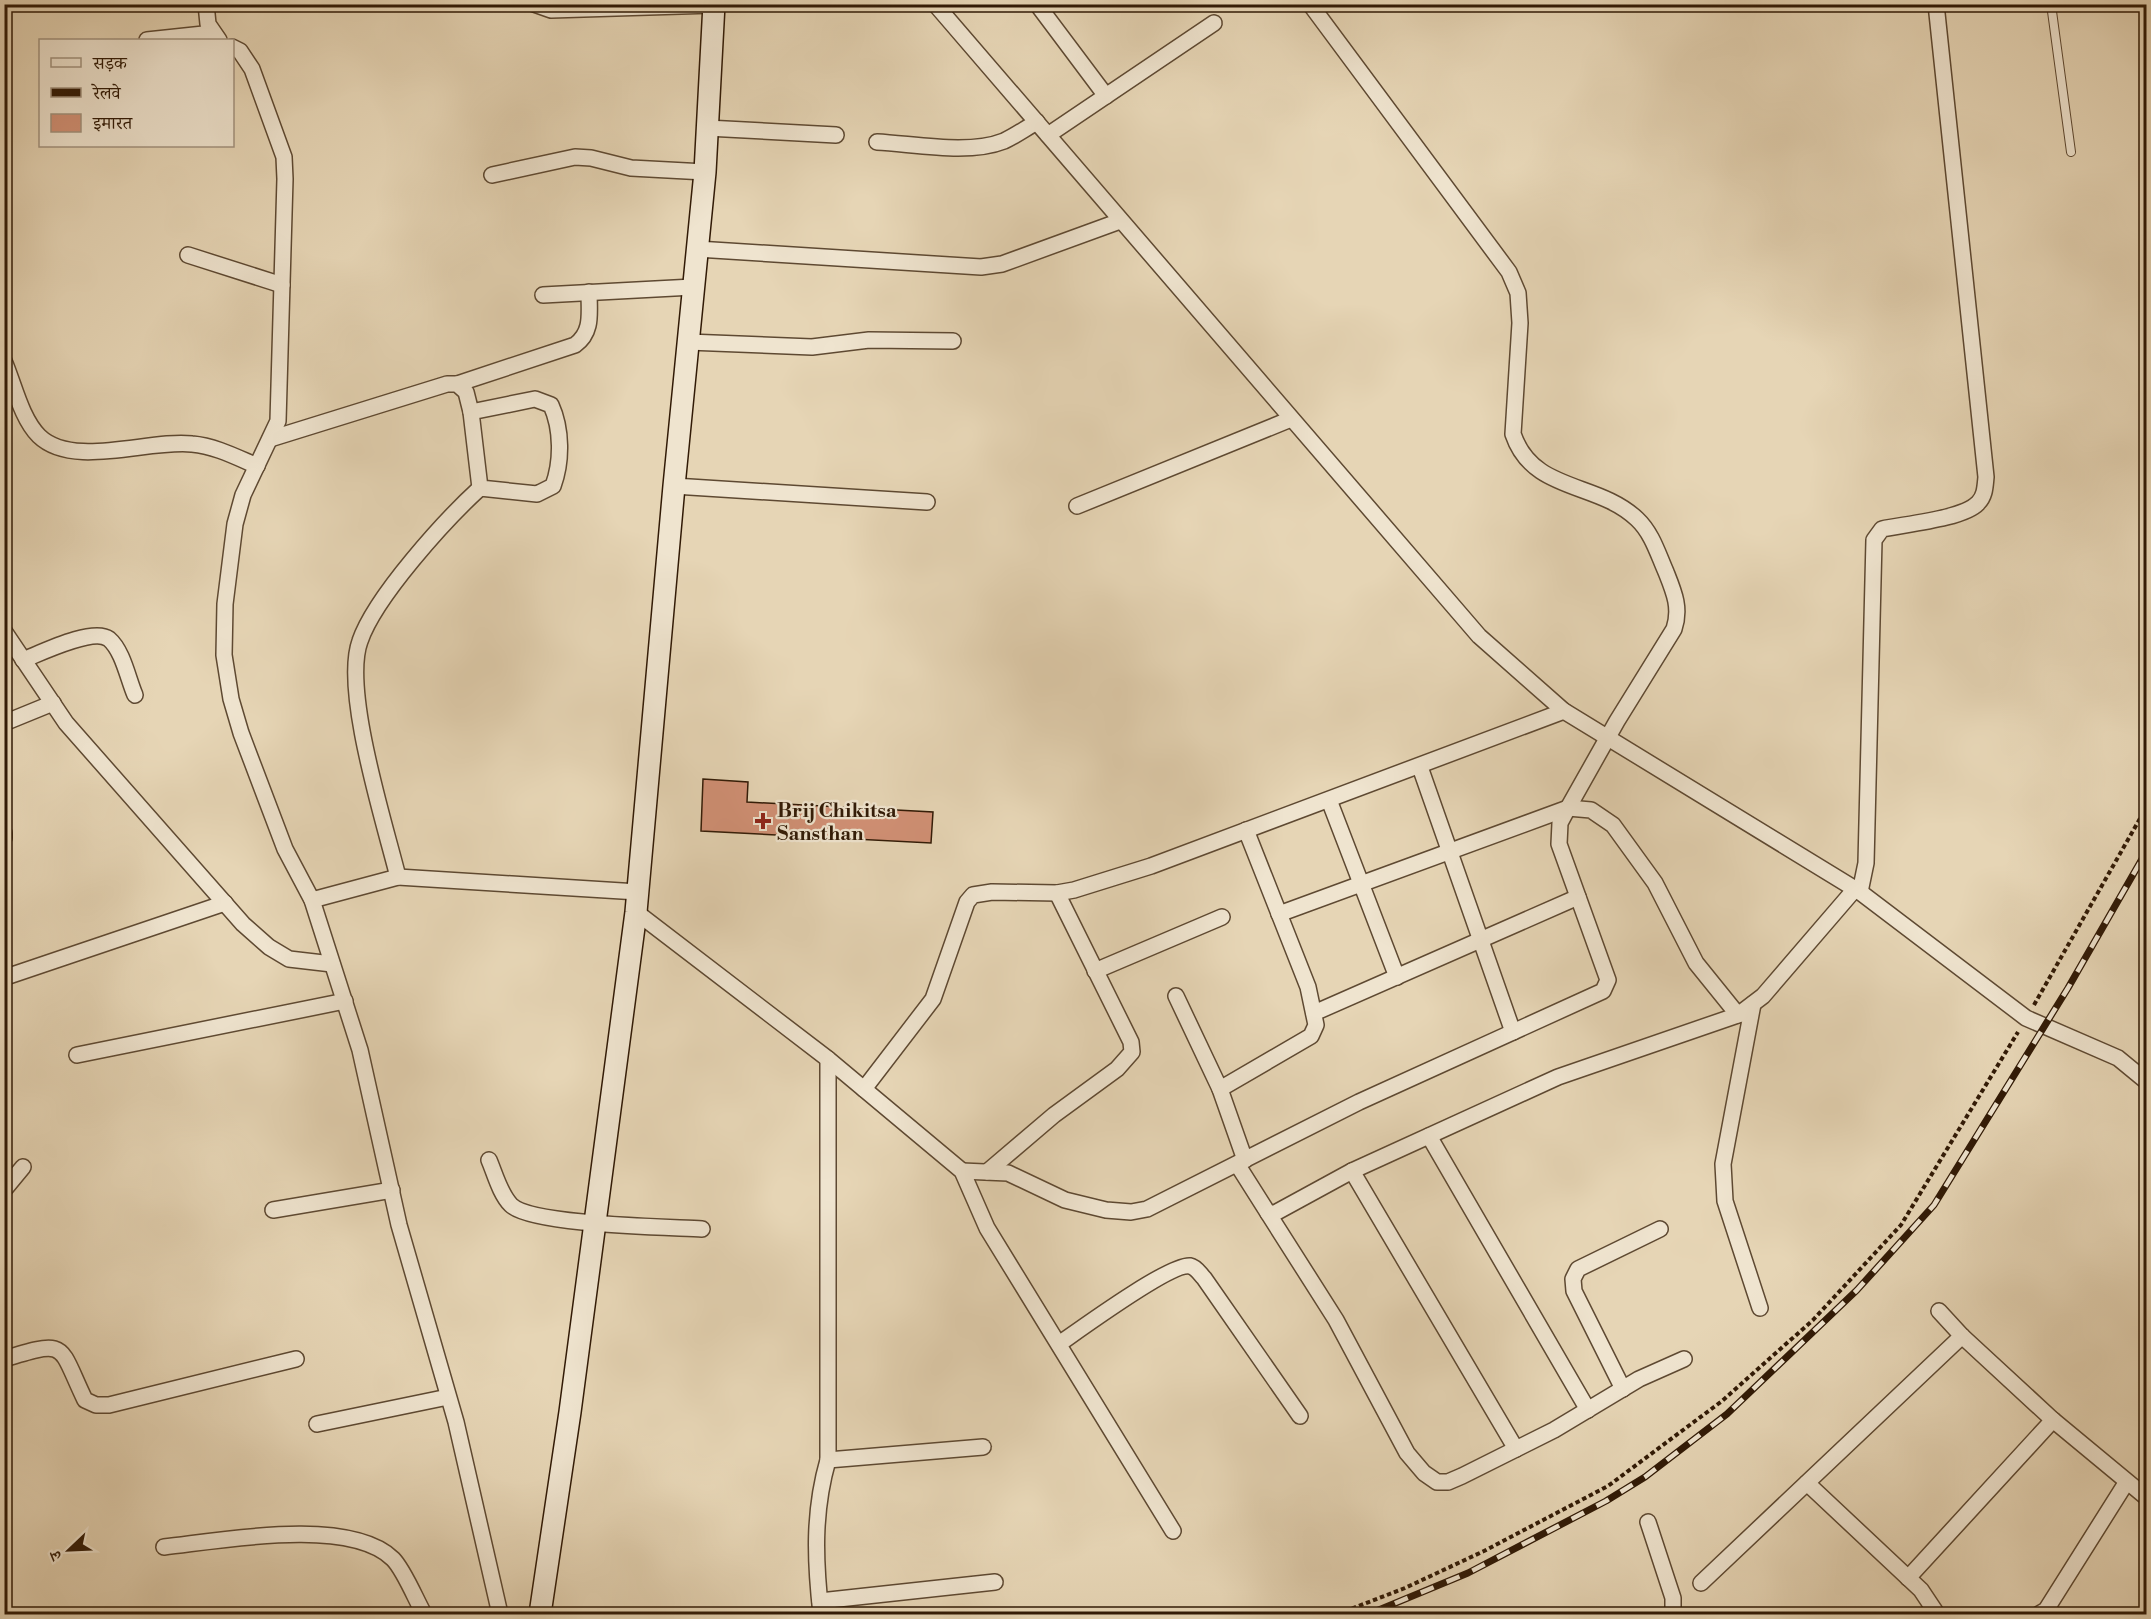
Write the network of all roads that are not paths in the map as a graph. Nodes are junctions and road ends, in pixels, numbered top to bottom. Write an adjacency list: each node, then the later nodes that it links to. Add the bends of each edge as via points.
1 (206, 4): 10 (street, via 208,24)
2 (534, 4): 8 (street, via 551,10)
3 (935, 4): 14 (street)
4 (1037, 4): 13 (street)
5 (1311, 4): 47 (street, via 1509,272 1518,293 1520,323 1513,434 1518,450 1529,465 1544,474 1617,504 1639,520 1652,538 1668,577 1678,614 1674,629)
6 (1936, 4): 57 (street, via 1985,492 1977,505 1962,513 1882,529 1874,540 1866,863)
7 (2051, 4): 19 (lane)
8 (714, 5): 15 (street)
9 (1214, 23): 13 (street)
10 (216, 37): 11 (street)
11 (170, 39)
12 (234, 48): 25 (street, via 252,69 284,157)
13 (1106, 96): 17 (street)
14 (1037, 122): 17 (street); 18 (street, via 989,146)
15 (707, 128): 16 (street); 20 (street)
16 (836, 135)
17 (1048, 135): 22 (street)
18 (877, 142)
19 (2071, 152)
20 (705, 172): 21 (street, via 631,168 575,157); 23 (street)
21 (492, 175)
22 (1120, 221): 23 (street, via 1002,264 981,267); 34 (street)
23 (697, 249): 26 (street)
24 (188, 255): 25 (street)
25 (282, 285): 35 (street, via 278,421)
26 (693, 287): 27 (street); 30 (street)
27 (589, 292): 28 (street); 32 (street, via 589,328 575,345)
28 (543, 295)
29 (953, 341): 30 (street, via 869,340 812,347)
30 (688, 342): 37 (street)
31 (4, 361): 36 (street, via 28,420 39,436 59,449 88,452 159,443 192,444 217,449)
32 (457, 384): 33 (street, via 466,392); 35 (street)
33 (471, 412): 38 (street); 38 (street, via 535,399 551,405 557,416 560,468 553,486 537,494)
34 (1291, 419): 40 (street); 45 (street, via 1479,636)
35 (270, 439): 36 (street)
36 (257, 466): 60 (street, via 235,524 225,604 224,655 241,733 285,849)
37 (674, 486): 39 (street); 61 (street)
38 (480, 488): 55 (street, via 454,512 377,606 359,642 356,674 360,722)
39 (927, 502)
40 (1077, 506)
41 (4, 631): 42 (street)
42 (23, 660): 43 (street, via 86,637 108,638); 44 (street)
43 (135, 695)
44 (53, 703): 46 (street); 62 (street, via 66,723)
45 (1564, 711): 47 (street); 48 (street)
46 (4, 723)
47 (1608, 738): 50 (street); 57 (street)
48 (1420, 767): 49 (street); 54 (street)
49 (1329, 800): 51 (street); 56 (street)
50 (1568, 808): 54 (street); 59 (street, via 1560,824 1559,844); 74 (street, via 1591,810 1613,825 1655,884 1696,963)
51 (1246, 831): 58 (street, via 1151,866); 63 (street)
52 (4, 833): 53 (street)
53 (4, 838)
54 (1449, 852): 56 (street); 65 (street)
55 (398, 877): 60 (street); 61 (street)
56 (1360, 884): 63 (street); 69 (street)
57 (1857, 891): 72 (street); 78 (street, via 2026,1018 2118,1058)
58 (1057, 893): 68 (street); 79 (street, via 973,895 967,902 933,999)
59 (1578, 897): 65 (street); 75 (street, via 1608,980 1604,991)
60 (312, 900): 66 (street)
61 (637, 902): 77 (street); 92 (street)
62 (225, 903): 66 (street, via 269,947 289,959); 67 (street, via 6,977)
63 (1279, 914): 73 (street, via 1308,987)
64 (1222, 917): 68 (street)
65 (1481, 941): 69 (street); 75 (street)
66 (332, 964): 71 (street)
67 (4, 971)
68 (1095, 971): 87 (street, via 1131,1042 1131,1052)
69 (1397, 977): 73 (street)
70 (1176, 996): 80 (street)
71 (345, 1001): 76 (street); 89 (street)
72 (1753, 1004): 74 (street); 95 (street, via 1723,1164 1725,1201)
73 (1314, 1013): 80 (street, via 1316,1025 1311,1036)
74 (1738, 1015): 81 (street, via 1558,1077)
75 (1513, 1032): 83 (street, via 1359,1102)
76 (77, 1055)
77 (828, 1059): 79 (street); 110 (street)
78 (2146, 1081)
79 (864, 1089): 85 (street)
80 (1220, 1089): 83 (street)
81 (1429, 1136): 86 (street); 104 (street)
82 (489, 1160): 92 (street, via 512,1207 523,1213)
83 (1240, 1162): 87 (street, via 1147,1209 1131,1212 1065,1200 1008,1173); 91 (street)
84 (23, 1167): 88 (street)
85 (962, 1171): 87 (street); 98 (street, via 987,1228)
86 (1352, 1171): 91 (street, via 1281,1210); 109 (street)
87 (987, 1172)
88 (4, 1190)
89 (392, 1190): 90 (street); 103 (street)
90 (273, 1210)
91 (1268, 1213): 109 (street, via 1336,1320 1407,1453 1424,1473 1437,1482 1448,1482)
92 (595, 1223): 93 (street); 123 (street)
93 (702, 1229)
94 (1660, 1229): 102 (street, via 1578,1269 1573,1280 1574,1291)
95 (1760, 1308)
96 (1938, 1311): 97 (street)
97 (1962, 1336): 106 (street); 111 (street)
98 (1059, 1344): 105 (street, via 1165,1275 1193,1267); 115 (street)
99 (4, 1359): 100 (street, via 44,1347 57,1349 68,1359 85,1400 109,1405)
100 (296, 1359)
101 (1684, 1359): 102 (street)
102 (1623, 1389): 104 (street)
103 (448, 1397): 107 (street); 122 (street)
104 (1588, 1410): 109 (street)
105 (1300, 1416)
106 (2053, 1420): 112 (street); 117 (street)
107 (317, 1424)
108 (983, 1447): 110 (street)
109 (1516, 1449)
110 (828, 1460): 120 (street, via 818,1494 816,1526)
111 (1807, 1483): 117 (street); 119 (street)
112 (2126, 1483): 113 (street); 126 (street, via 2046,1610)
113 (2146, 1497)
114 (1648, 1522): 124 (street, via 1673,1598)
115 (1173, 1531)
116 (164, 1547): 121 (street, via 279,1534 352,1540 393,1559)
117 (1908, 1578): 125 (street)
118 (995, 1582): 120 (street)
119 (1701, 1583)
120 (820, 1608)
121 (424, 1614)
122 (500, 1614)
123 (540, 1614)
124 (1673, 1614)
125 (1937, 1614)
126 (2039, 1614)

